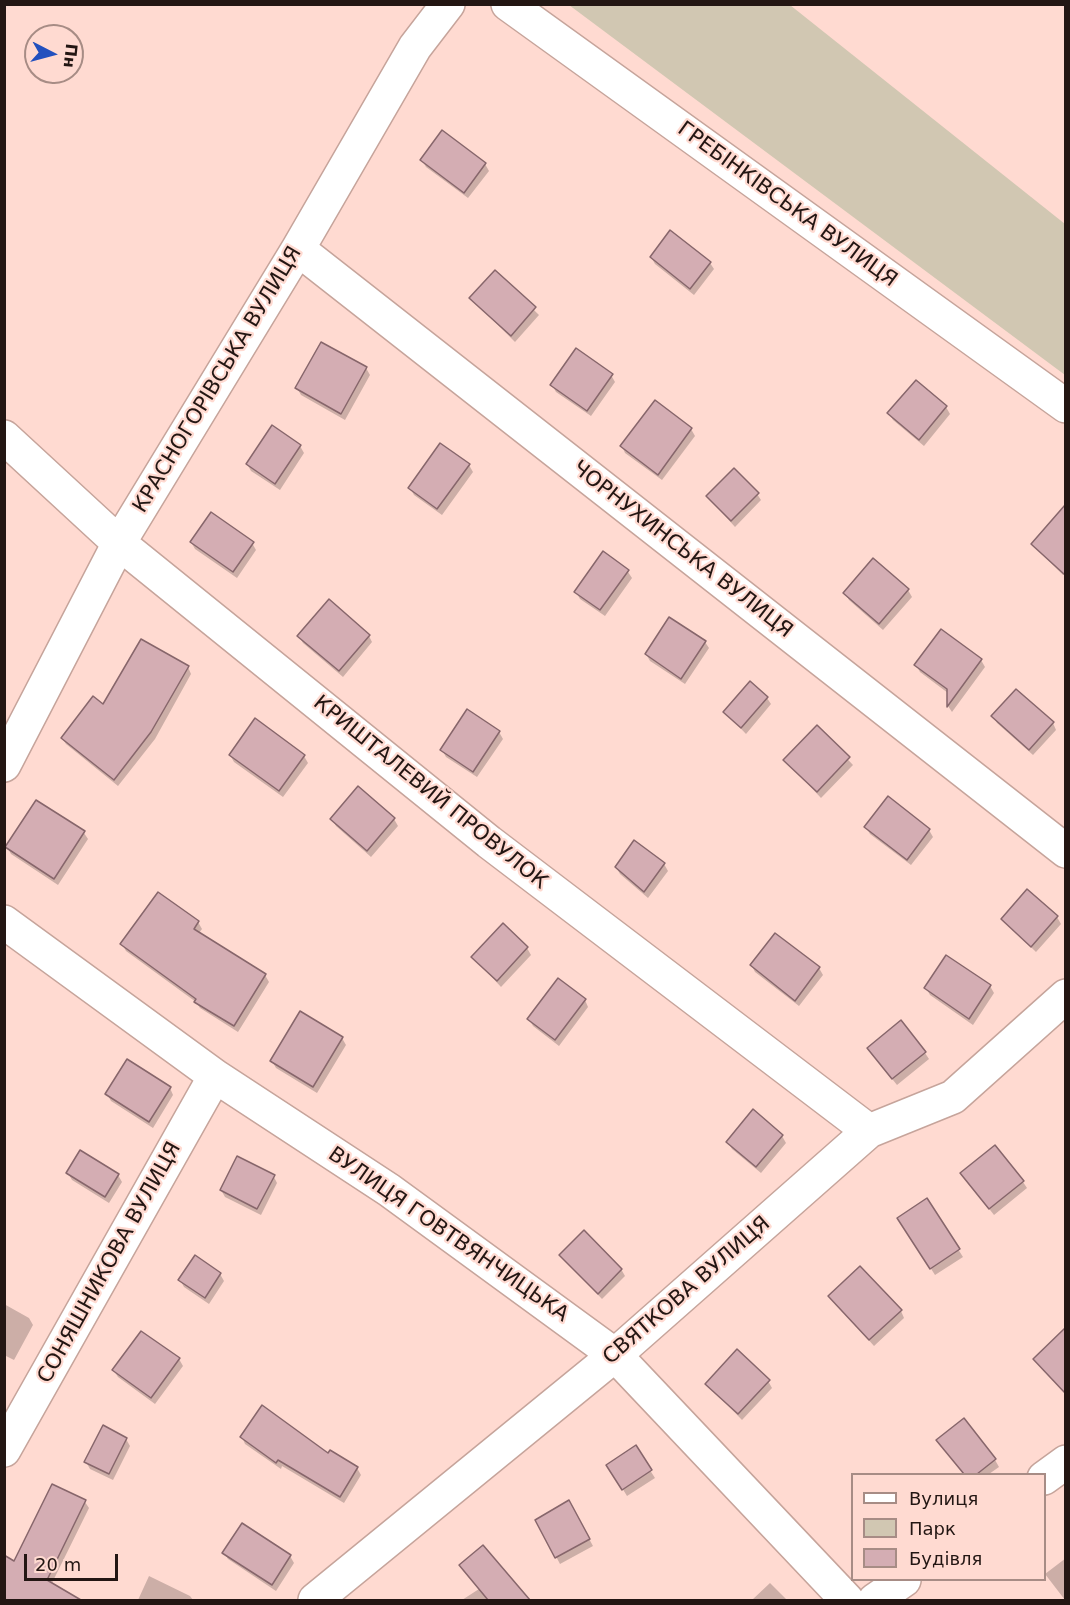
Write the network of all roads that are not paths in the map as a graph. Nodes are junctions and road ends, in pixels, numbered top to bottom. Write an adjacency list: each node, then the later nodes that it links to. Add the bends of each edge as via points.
1 (448, 4): 3 (street, КРАСНОГОРІВСЬКА ВУЛИЦЯ, via 415,47)
2 (508, 4): 4 (street, ГРЕБІНКІВСЬКА ВУЛИЦЯ)
3 (298, 249): 6 (street, КРАСНОГОРІВСЬКА ВУЛИЦЯ); 8 (street, ЧОРНУХИНСЬКА ВУЛИЦЯ)
4 (1065, 406)
5 (4, 437): 6 (street, КРИШТАЛЕВИЙ ПРОВУЛОК)
6 (119, 543): 7 (street, КРАСНОГОРІВСЬКА ВУЛИЦЯ); 12 (street, КРИШТАЛЕВИЙ ПРОВУЛОК, via 489,842)
7 (4, 765)
8 (1065, 851)
9 (4, 922): 11 (street, ВУЛИЦЯ ГОВТВЯНЧИЦЬКА)
10 (1065, 996): 12 (street, СВЯТКОВА ВУЛИЦЯ, via 952,1097)
11 (215, 1076): 13 (street, ВУЛИЦЯ ГОВТВЯНЧИЦЬКА, via 389,1190); 14 (street, СОНЯШНИКОВА ВУЛИЦЯ)
12 (869, 1131): 13 (street, СВЯТКОВА ВУЛИЦЯ)
13 (615, 1355): 18 (street, СВЯТКОВА ВУЛИЦЯ); 19 (street, ВУЛИЦЯ ГОВТВЯНЧИЦЬКА)
14 (4, 1450)
15 (1065, 1462): 16 (street)
16 (1046, 1476)
17 (903, 1581): 20 (street)
18 (315, 1600)
19 (846, 1600)
20 (875, 1600)

